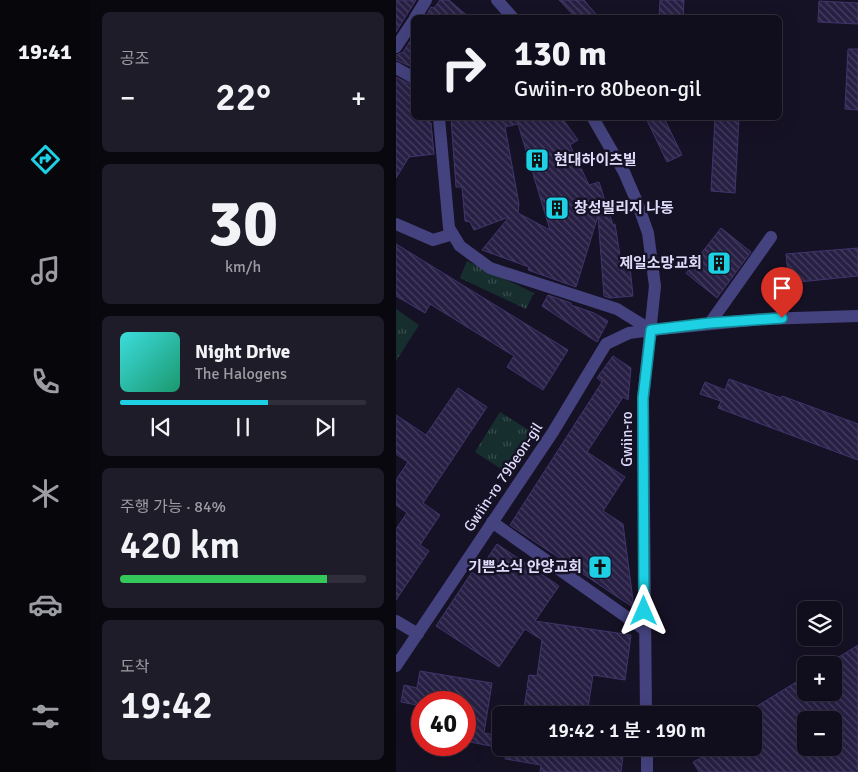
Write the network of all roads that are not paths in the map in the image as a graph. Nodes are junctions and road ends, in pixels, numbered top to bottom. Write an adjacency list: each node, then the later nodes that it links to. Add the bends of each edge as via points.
1 (426, 0): 3 (street)
2 (497, 0): 4 (street)
3 (417, 15)
4 (510, 15)
5 (411, 24): 6 (street)
6 (396, 47)
7 (396, 68): 8 (street)
8 (411, 76)
9 (439, 120): 12 (street, via 449,228)
10 (594, 120): 16 (street, Gwiin-ro, via 624,172 648,233 655,286)
11 (396, 224): 12 (street, via 433,240)
12 (453, 234): 16 (street, via 460,246 490,268 617,309)
13 (771, 237): 15 (street)
14 (858, 316): 15 (street, Gwiin-ro 79beon-gil)
15 (710, 323): 16 (street, Gwiin-ro 79beon-gil)
16 (651, 330): 17 (street, Gwiin-ro 79beon-gil, via 629,333 606,344 553,432); 19 (street, Gwiin-ro, via 643,398)
17 (492, 522): 19 (street); 20 (street, Gwiin-ro 79beon-gil)
18 (396, 620): 20 (street)
19 (645, 630): 22 (street, Gwiin-ro)
20 (418, 634): 21 (street, Gwiin-ro 79beon-gil)
21 (396, 666)
22 (646, 706)
23 (647, 756): 24 (street)
24 (647, 772)

